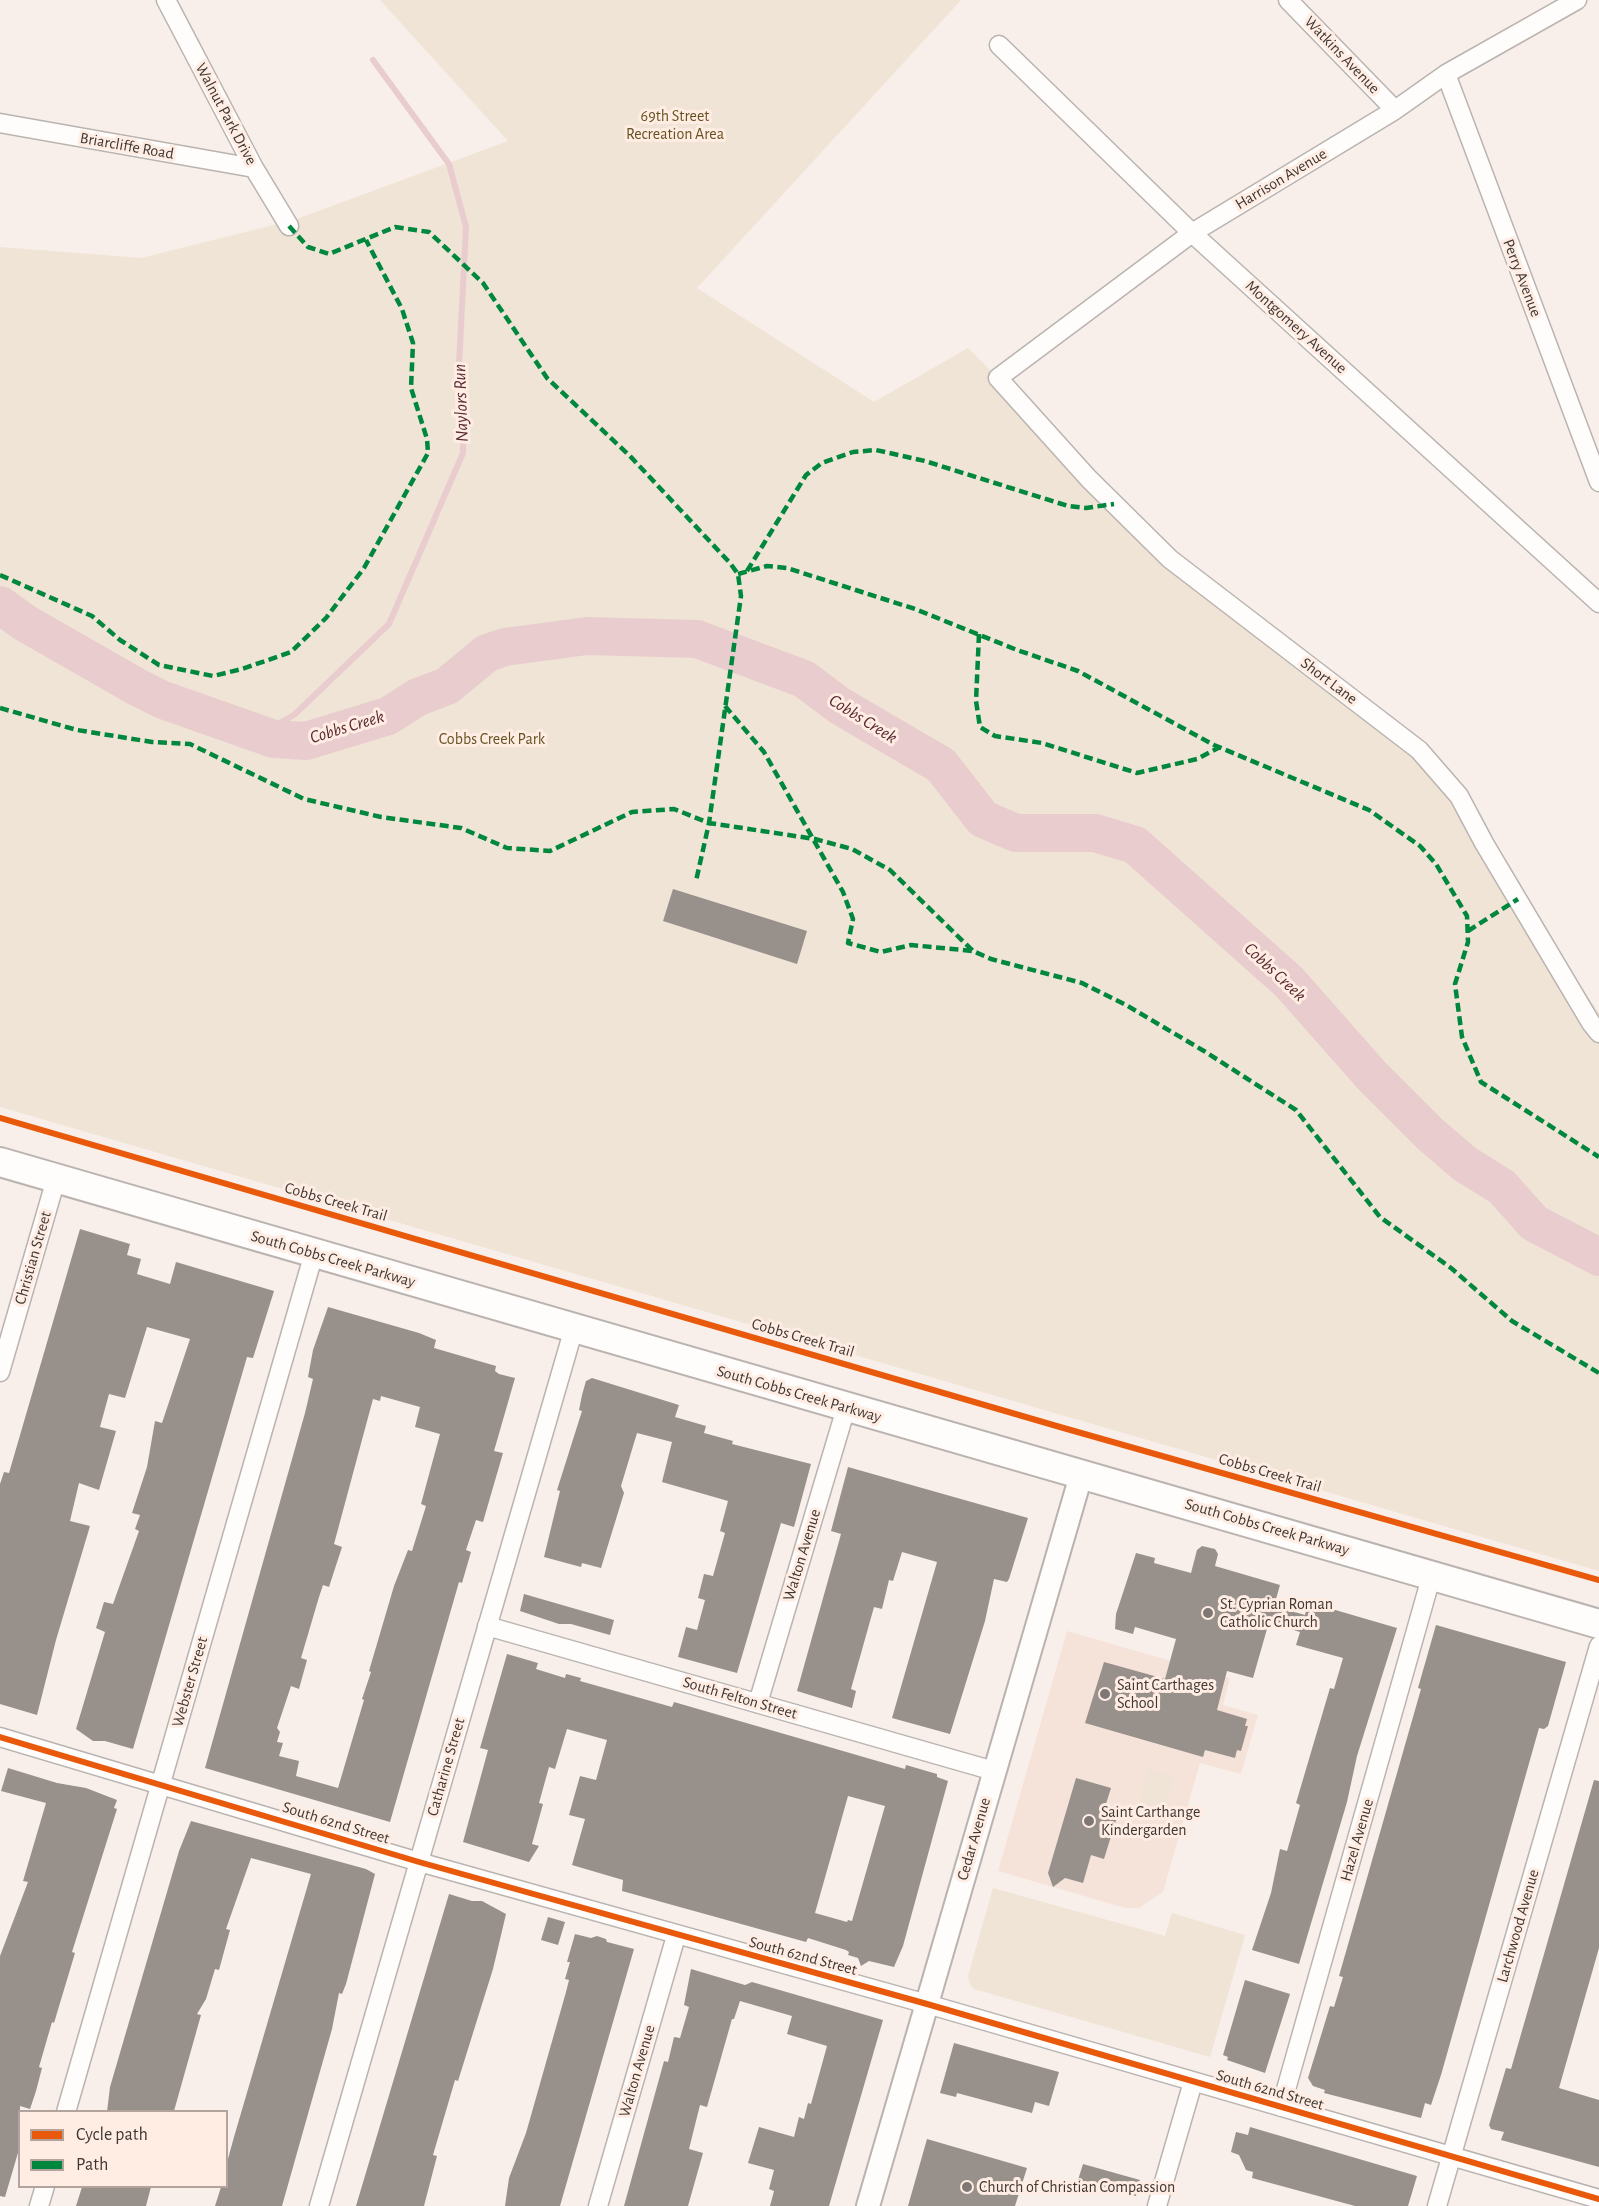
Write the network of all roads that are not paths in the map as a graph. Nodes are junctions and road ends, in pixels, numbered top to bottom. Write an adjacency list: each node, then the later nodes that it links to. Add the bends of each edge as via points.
1 (166, 0): 8 (street, Walnut Park Drive)
2 (1288, 0): 6 (street, Watkins Avenue)
3 (1577, 0): 5 (street, Harrison Avenue)
4 (999, 45): 10 (street, Montgomery Avenue)
5 (1446, 74): 6 (street, Harrison Avenue); 12 (street, Perry Avenue)
6 (1395, 111): 10 (street, Harrison Avenue)
7 (0, 123): 8 (street, Briarcliffe Road)
8 (254, 168): 9 (street, Walnut Park Drive)
9 (289, 226)
10 (1192, 233): 11 (street, Harrison Avenue); 13 (street, Montgomery Avenue)
11 (998, 378): 14 (street, Short Lane, via 1089,479 1170,559 1419,750 1459,796)
12 (1599, 482)
13 (1599, 603)
14 (1599, 1033)
15 (0, 1162): 16 (main road, South Cobbs Creek Parkway)
16 (56, 1179): 17 (main road, South Cobbs Creek Parkway); 19 (street, Christian Street)
17 (314, 1253): 18 (main road, South Cobbs Creek Parkway); 29 (street, Webster Street)
18 (573, 1328): 20 (main road, South Cobbs Creek Parkway); 24 (street, Catharine Street)
19 (0, 1372)
20 (846, 1408): 21 (main road, South Cobbs Creek Parkway); 26 (street, Walton Avenue)
21 (1082, 1472): 22 (main road, South Cobbs Creek Parkway); 28 (street, Cedar Avenue)
22 (1432, 1574): 23 (main road, South Cobbs Creek Parkway); 34 (street, Hazel Avenue)
23 (1599, 1624)
24 (487, 1626): 26 (street, South Felton Street); 30 (street, Catharine Street)
25 (1599, 1646): 36 (street, Larchwood Avenue)
26 (758, 1703): 28 (street, South Felton Street)
27 (0, 1737): 29 (street, South 62nd Street)
28 (994, 1771): 32 (street, Cedar Avenue)
29 (161, 1784): 30 (street, South 62nd Street); 35 (street, Webster Street)
30 (419, 1862): 31 (street, South 62nd Street); 40 (street, Catharine Street)
31 (676, 1936): 32 (street, South 62nd Street); 41 (street, Walton Avenue)
32 (927, 2004): 33 (street, South 62nd Street); 42 (street, Cedar Avenue)
33 (1193, 2082): 34 (street, South 62nd Street); 43 (street)
34 (1281, 2107): 36 (street, South 62nd Street)
35 (67, 2110)
36 (1452, 2157): 38 (street, South 62nd Street); 44 (street, Larchwood Avenue)
37 (45, 2188): 39 (street)
38 (1599, 2199)
39 (39, 2206)
40 (319, 2206)
41 (598, 2206)
42 (868, 2206)
43 (1157, 2206)
44 (1437, 2206)

